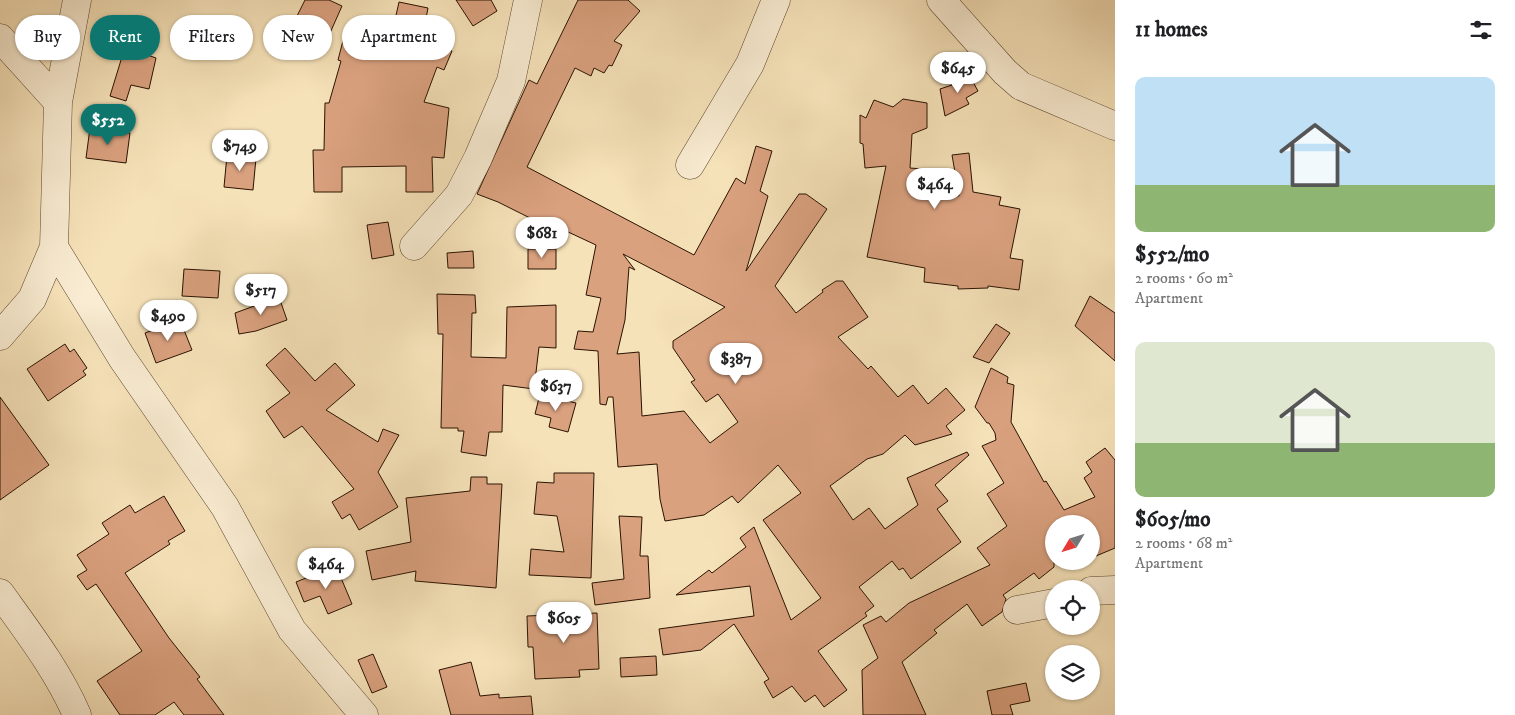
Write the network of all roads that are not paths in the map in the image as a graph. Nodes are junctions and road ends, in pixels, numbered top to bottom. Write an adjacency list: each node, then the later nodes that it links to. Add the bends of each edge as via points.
1 (78, 0): 6 (street)
2 (528, 0): 9 (street, via 511,81 478,158 459,195)
3 (776, 0): 8 (street, via 750,64)
4 (950, 4): 7 (street, via 1005,72 1021,86)
5 (0, 38): 6 (street)
6 (58, 102): 10 (street)
7 (1115, 126)
8 (690, 165)
9 (414, 246)
10 (54, 247): 11 (street, via 32,299); 18 (street, via 122,358 225,507 292,630)
11 (0, 336)
12 (1115, 590): 13 (street)
13 (1100, 591)
14 (0, 593): 17 (street, via 42,652)
15 (1045, 605): 16 (street)
16 (1017, 610)
17 (77, 715)
18 (364, 715)

